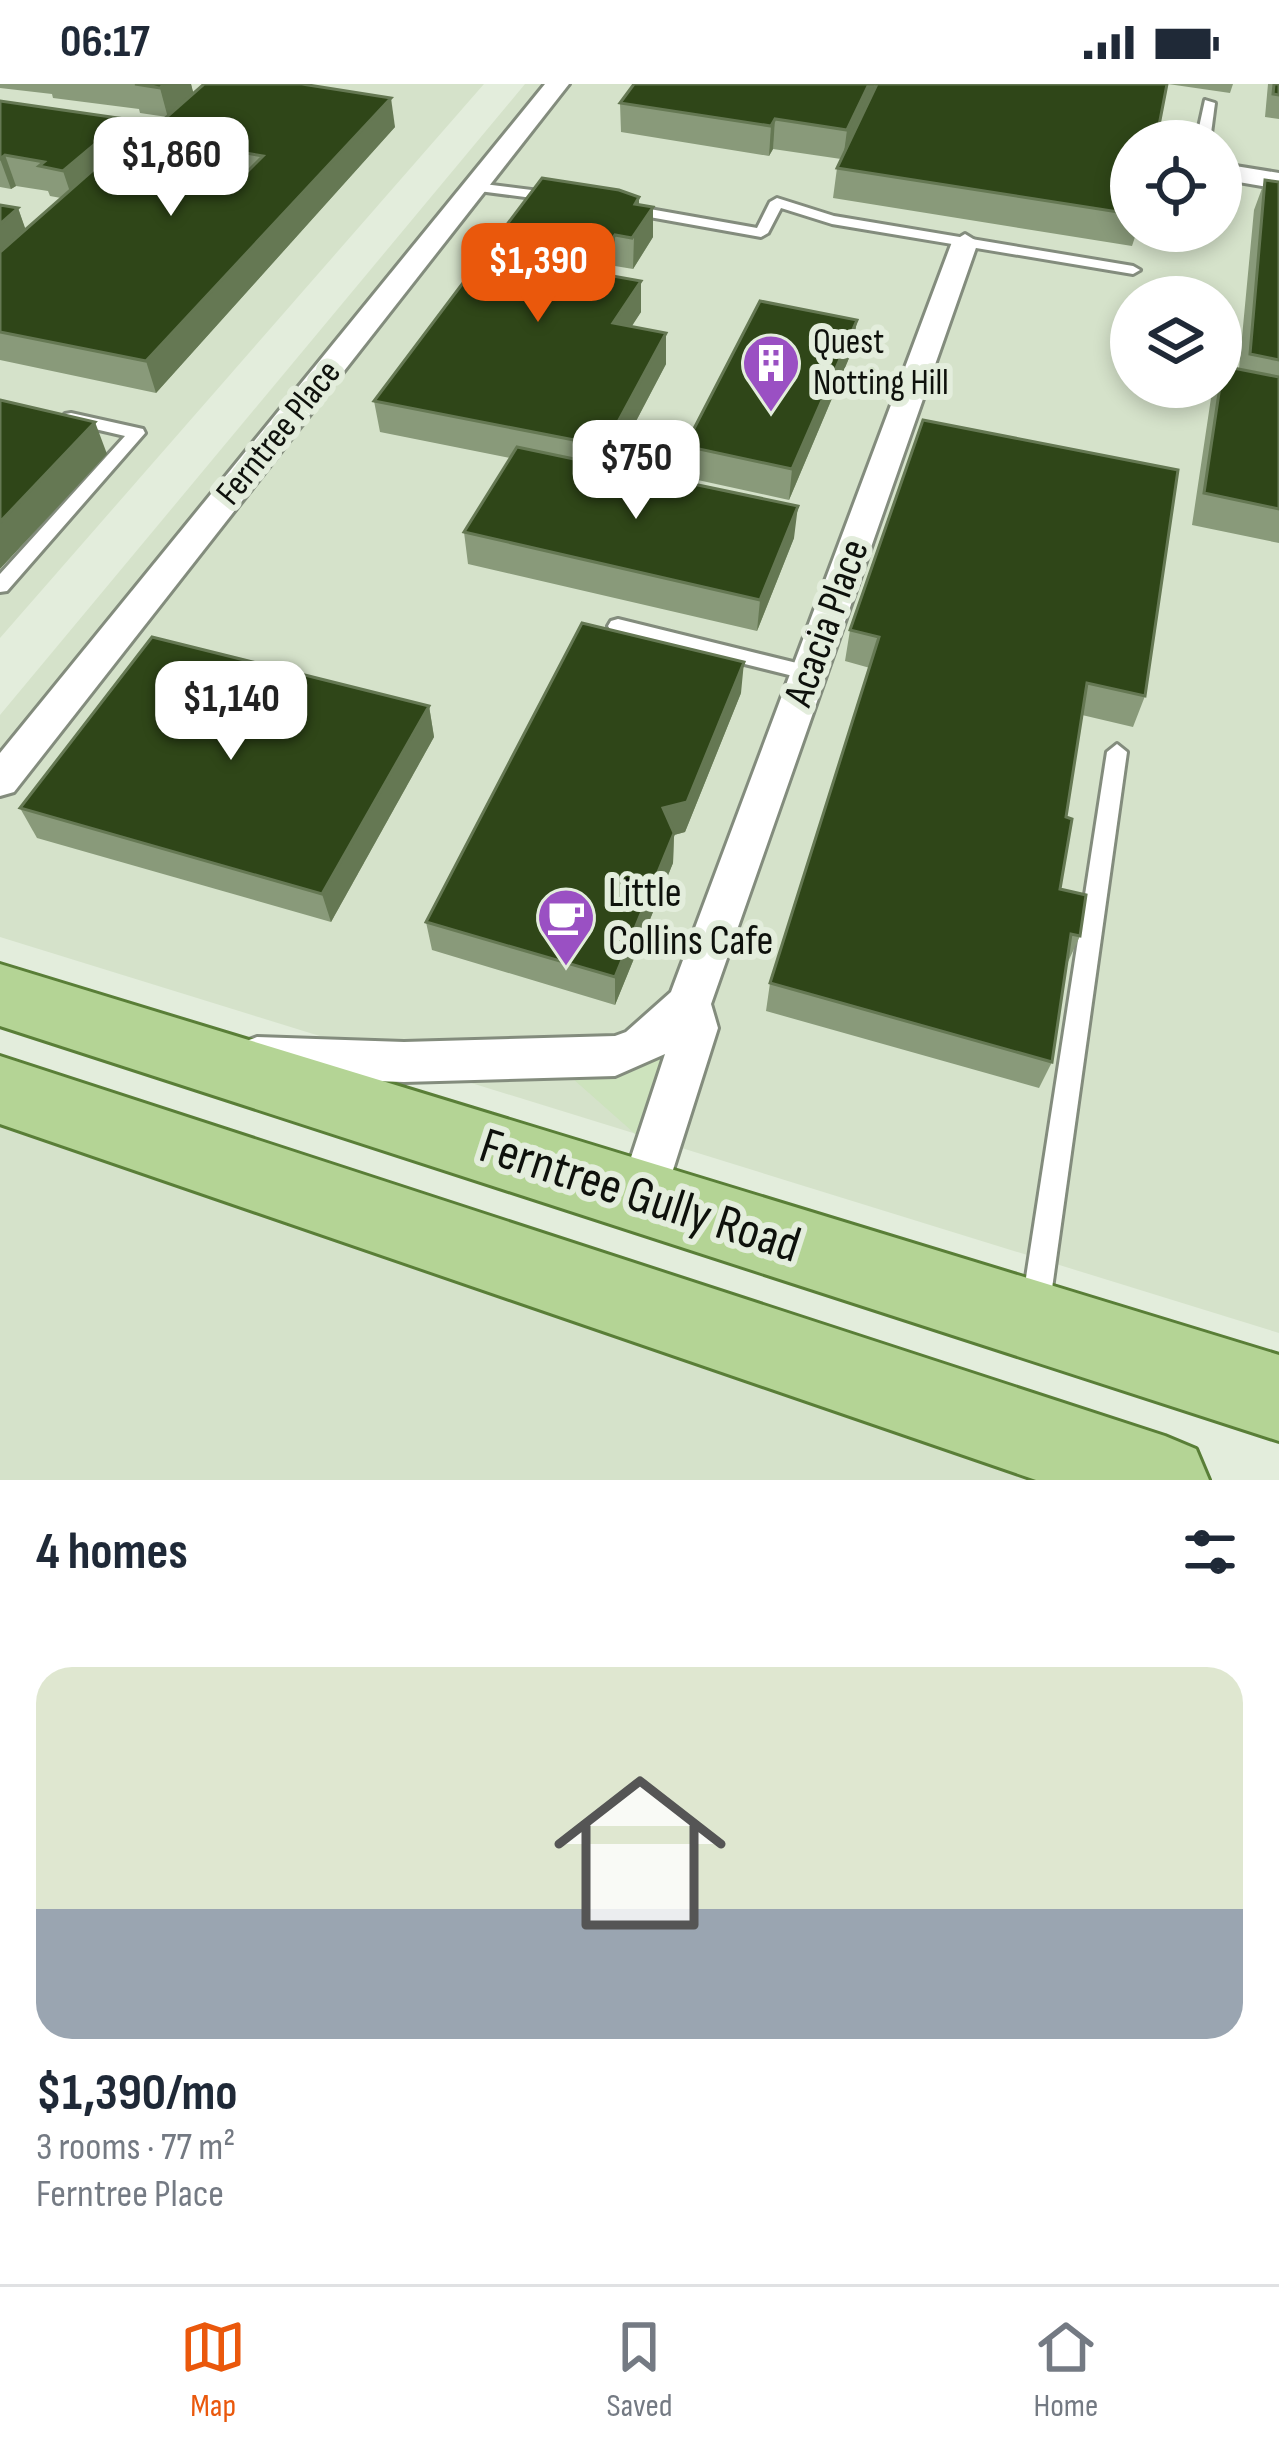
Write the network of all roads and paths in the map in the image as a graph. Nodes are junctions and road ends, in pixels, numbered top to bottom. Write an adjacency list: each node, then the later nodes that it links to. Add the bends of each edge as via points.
1 (557, 84): 6 (street, Ferntree Place)
2 (1209, 103): 3 (lane)
3 (1206, 120)
4 (1242, 175): 5 (street)
5 (1279, 181)
6 (476, 187): 7 (lane); 16 (street, Ferntree Place)
7 (562, 198)
8 (605, 206): 9 (lane, via 760,233 777,202 832,220)
9 (965, 242): 10 (lane); 14 (street, Acacia Place)
10 (1133, 270)
11 (46, 413): 12 (lane, via 137,433)
12 (0, 586)
13 (618, 626): 14 (lane)
14 (809, 673): 18 (street, Acacia Place)
15 (1118, 752): 22 (lane)
16 (0, 781)
17 (0, 994): 19 (main road, Ferntree Gully Road)
18 (689, 1004): 19 (street, Acacia Place, via 642,1046 615,1056 404,1062); 21 (street, Acacia Place, via 696,1028)
19 (192, 1055): 21 (main road, Ferntree Gully Road)
20 (0, 1090): 24 (main road)
21 (643, 1197): 22 (main road, Ferntree Gully Road)
22 (1034, 1321): 23 (main road, Ferntree Gully Road)
23 (1279, 1398)
24 (1166, 1480)

